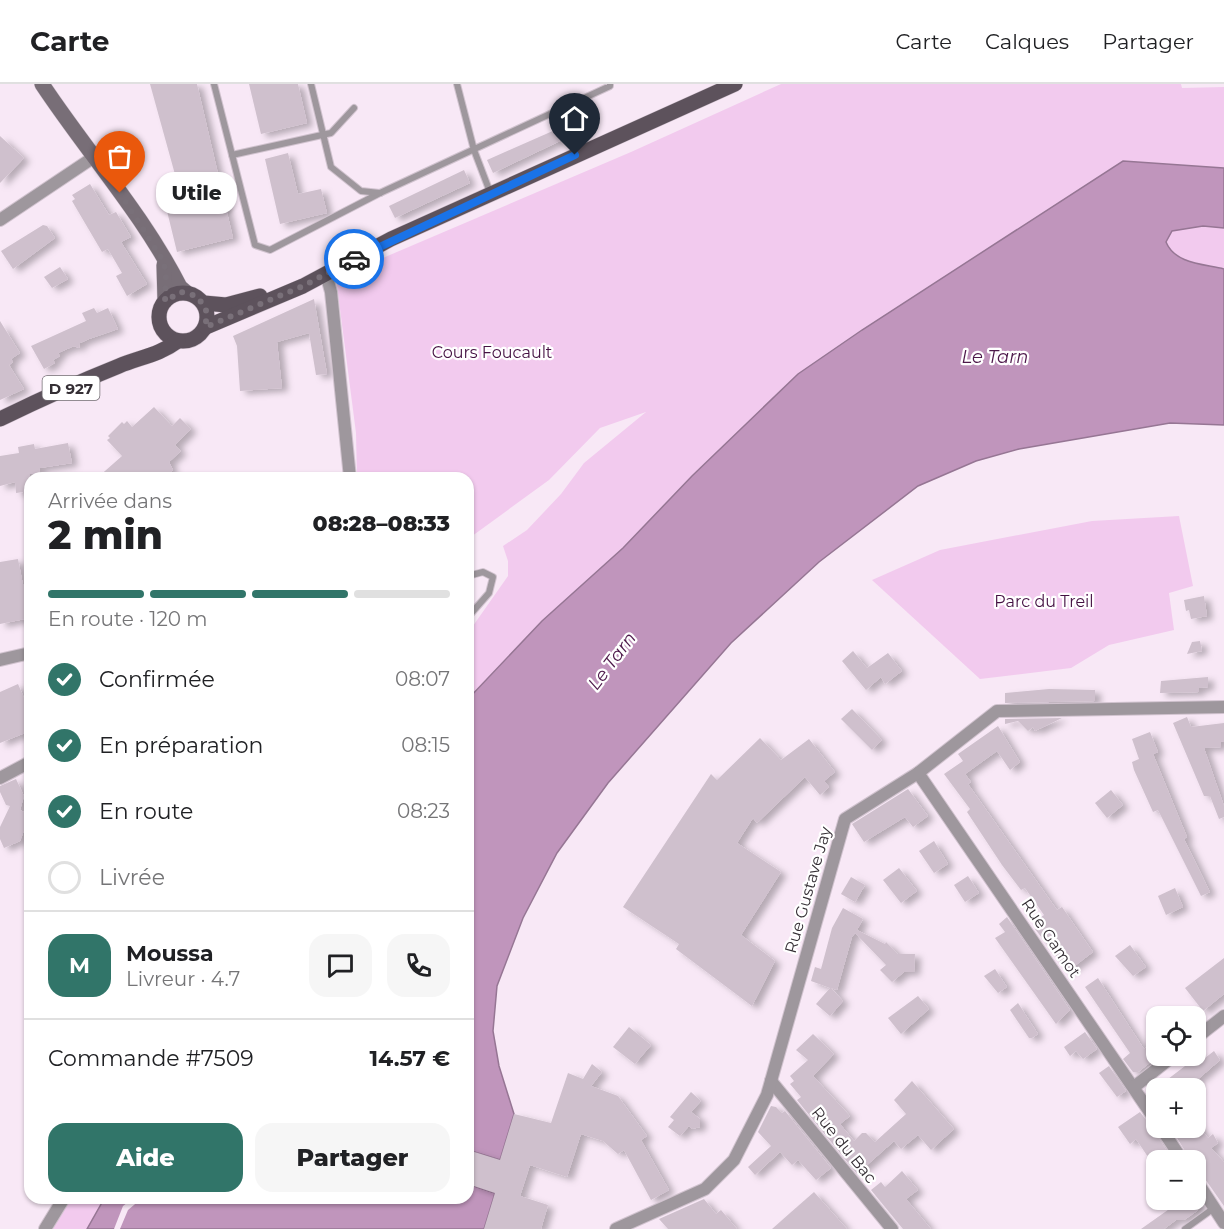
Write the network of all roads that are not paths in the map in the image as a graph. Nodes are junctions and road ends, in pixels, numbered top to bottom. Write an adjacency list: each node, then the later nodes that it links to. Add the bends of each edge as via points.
1 (42, 84): 12 (street)
2 (214, 84): 11 (lane)
3 (311, 84): 9 (lane)
4 (457, 84): 10 (lane)
5 (617, 84): 7 (lane)
6 (735, 84): 14 (main road)
7 (610, 85): 10 (lane)
8 (354, 108): 9 (lane, via 331,133)
9 (323, 135): 11 (lane); 13 (lane, via 331,167 360,191)
10 (474, 150): 13 (lane); 14 (lane)
11 (232, 156): 13 (lane, via 255,245 270,250)
12 (94, 157): 15 (street); 16 (street)
13 (380, 193)
14 (491, 194): 17 (main road, via 391,239)
15 (0, 220)
16 (162, 259): 18 (street); 19 (street, via 166,272)
17 (326, 274): 20 (main road, via 241,303); 22 (main road); 26 (street)
18 (187, 292): 19 (main road, via 173,294); 20 (main road)
19 (165, 301): 21 (main road, via 159,313)
20 (204, 303): 22 (main road)
21 (160, 326): 23 (main road); 24 (main road)
22 (206, 327): 23 (main road, via 197,337)
23 (178, 340): 24 (main road, D 927, via 152,357)
24 (143, 357): 25 (main road, D 927)
25 (1, 416)
26 (349, 472)
27 (474, 574): 28 (lane, via 483,572 493,577 489,593)
28 (474, 610)
29 (24, 654): 30 (street)
30 (0, 660)
31 (1224, 707): 33 (street, Rue Gustave Jay, via 997,711)
32 (24, 765): 34 (street)
33 (918, 773): 38 (street, Rue Gustave Jay, via 845,819); 39 (street, Rue Gamot)
34 (0, 778)
35 (1224, 1016): 36 (street)
36 (1206, 1030)
37 (1160, 1066): 39 (street)
38 (771, 1081): 46 (street, Rue Gustave Jay, via 754,1124 734,1160 717,1180 692,1197); 47 (street, Rue du Bac)
39 (1134, 1087): 40 (street, Rue Gamot)
40 (1146, 1106)
41 (1206, 1196): 43 (street)
42 (60, 1204): 45 (street)
43 (1214, 1208): 44 (street); 48 (lane)
44 (1224, 1223)
45 (45, 1229)
46 (616, 1229)
47 (892, 1229)
48 (1185, 1229)

